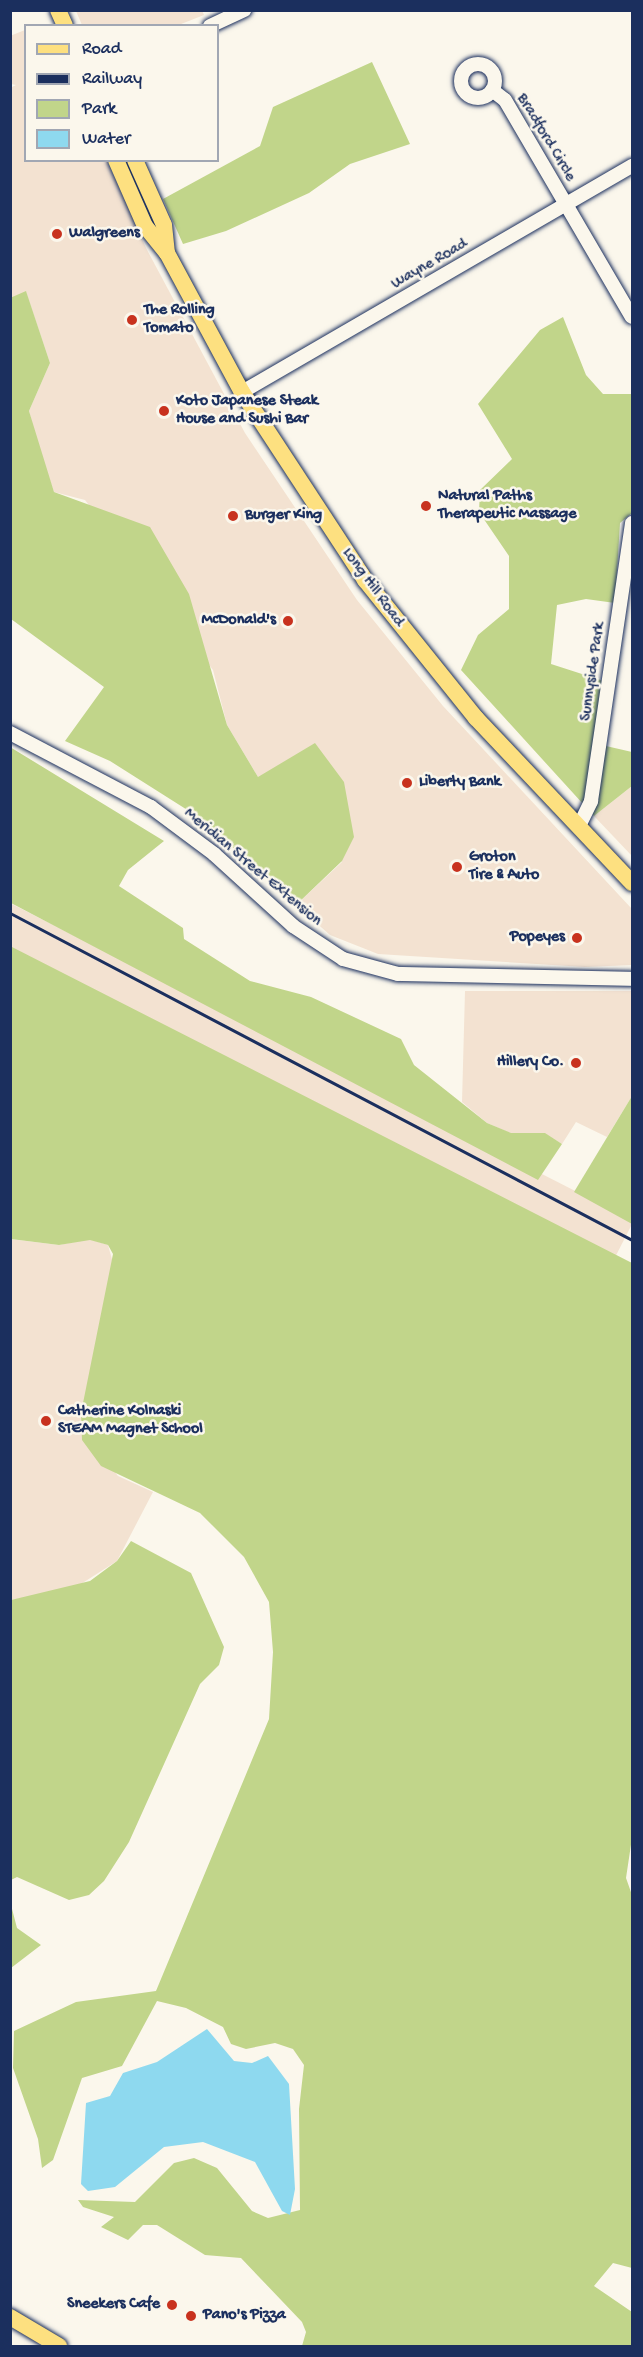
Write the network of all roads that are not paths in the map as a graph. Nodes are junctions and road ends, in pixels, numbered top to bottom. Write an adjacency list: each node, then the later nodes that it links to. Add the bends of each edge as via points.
1 (58, 10): 3 (main road)
2 (244, 10): 4 (street)
3 (64, 24)
4 (214, 24)
5 (492, 90): 9 (street, Bradford Circle, via 505,100)
6 (117, 162): 10 (main road, Long Hill Road, via 146,226)
7 (136, 162): 10 (main road, Long Hill Road, via 164,225)
8 (633, 166): 9 (street, Wayne Road)
9 (567, 205): 11 (street, Bradford Circle); 12 (street, Wayne Road)
10 (167, 254): 12 (main road, Long Hill Road)
11 (633, 317)
12 (242, 392): 15 (main road, Long Hill Road, via 407,636)
13 (633, 522): 15 (street, Sunnyside Park, via 591,801)
14 (10, 733): 17 (street, Meridian Street Extension, via 151,807 308,939 343,959 398,974)
15 (579, 826): 16 (main road, Long Hill Road)
16 (633, 882)
17 (633, 979)
18 (10, 2318): 19 (main road)
19 (59, 2346)

